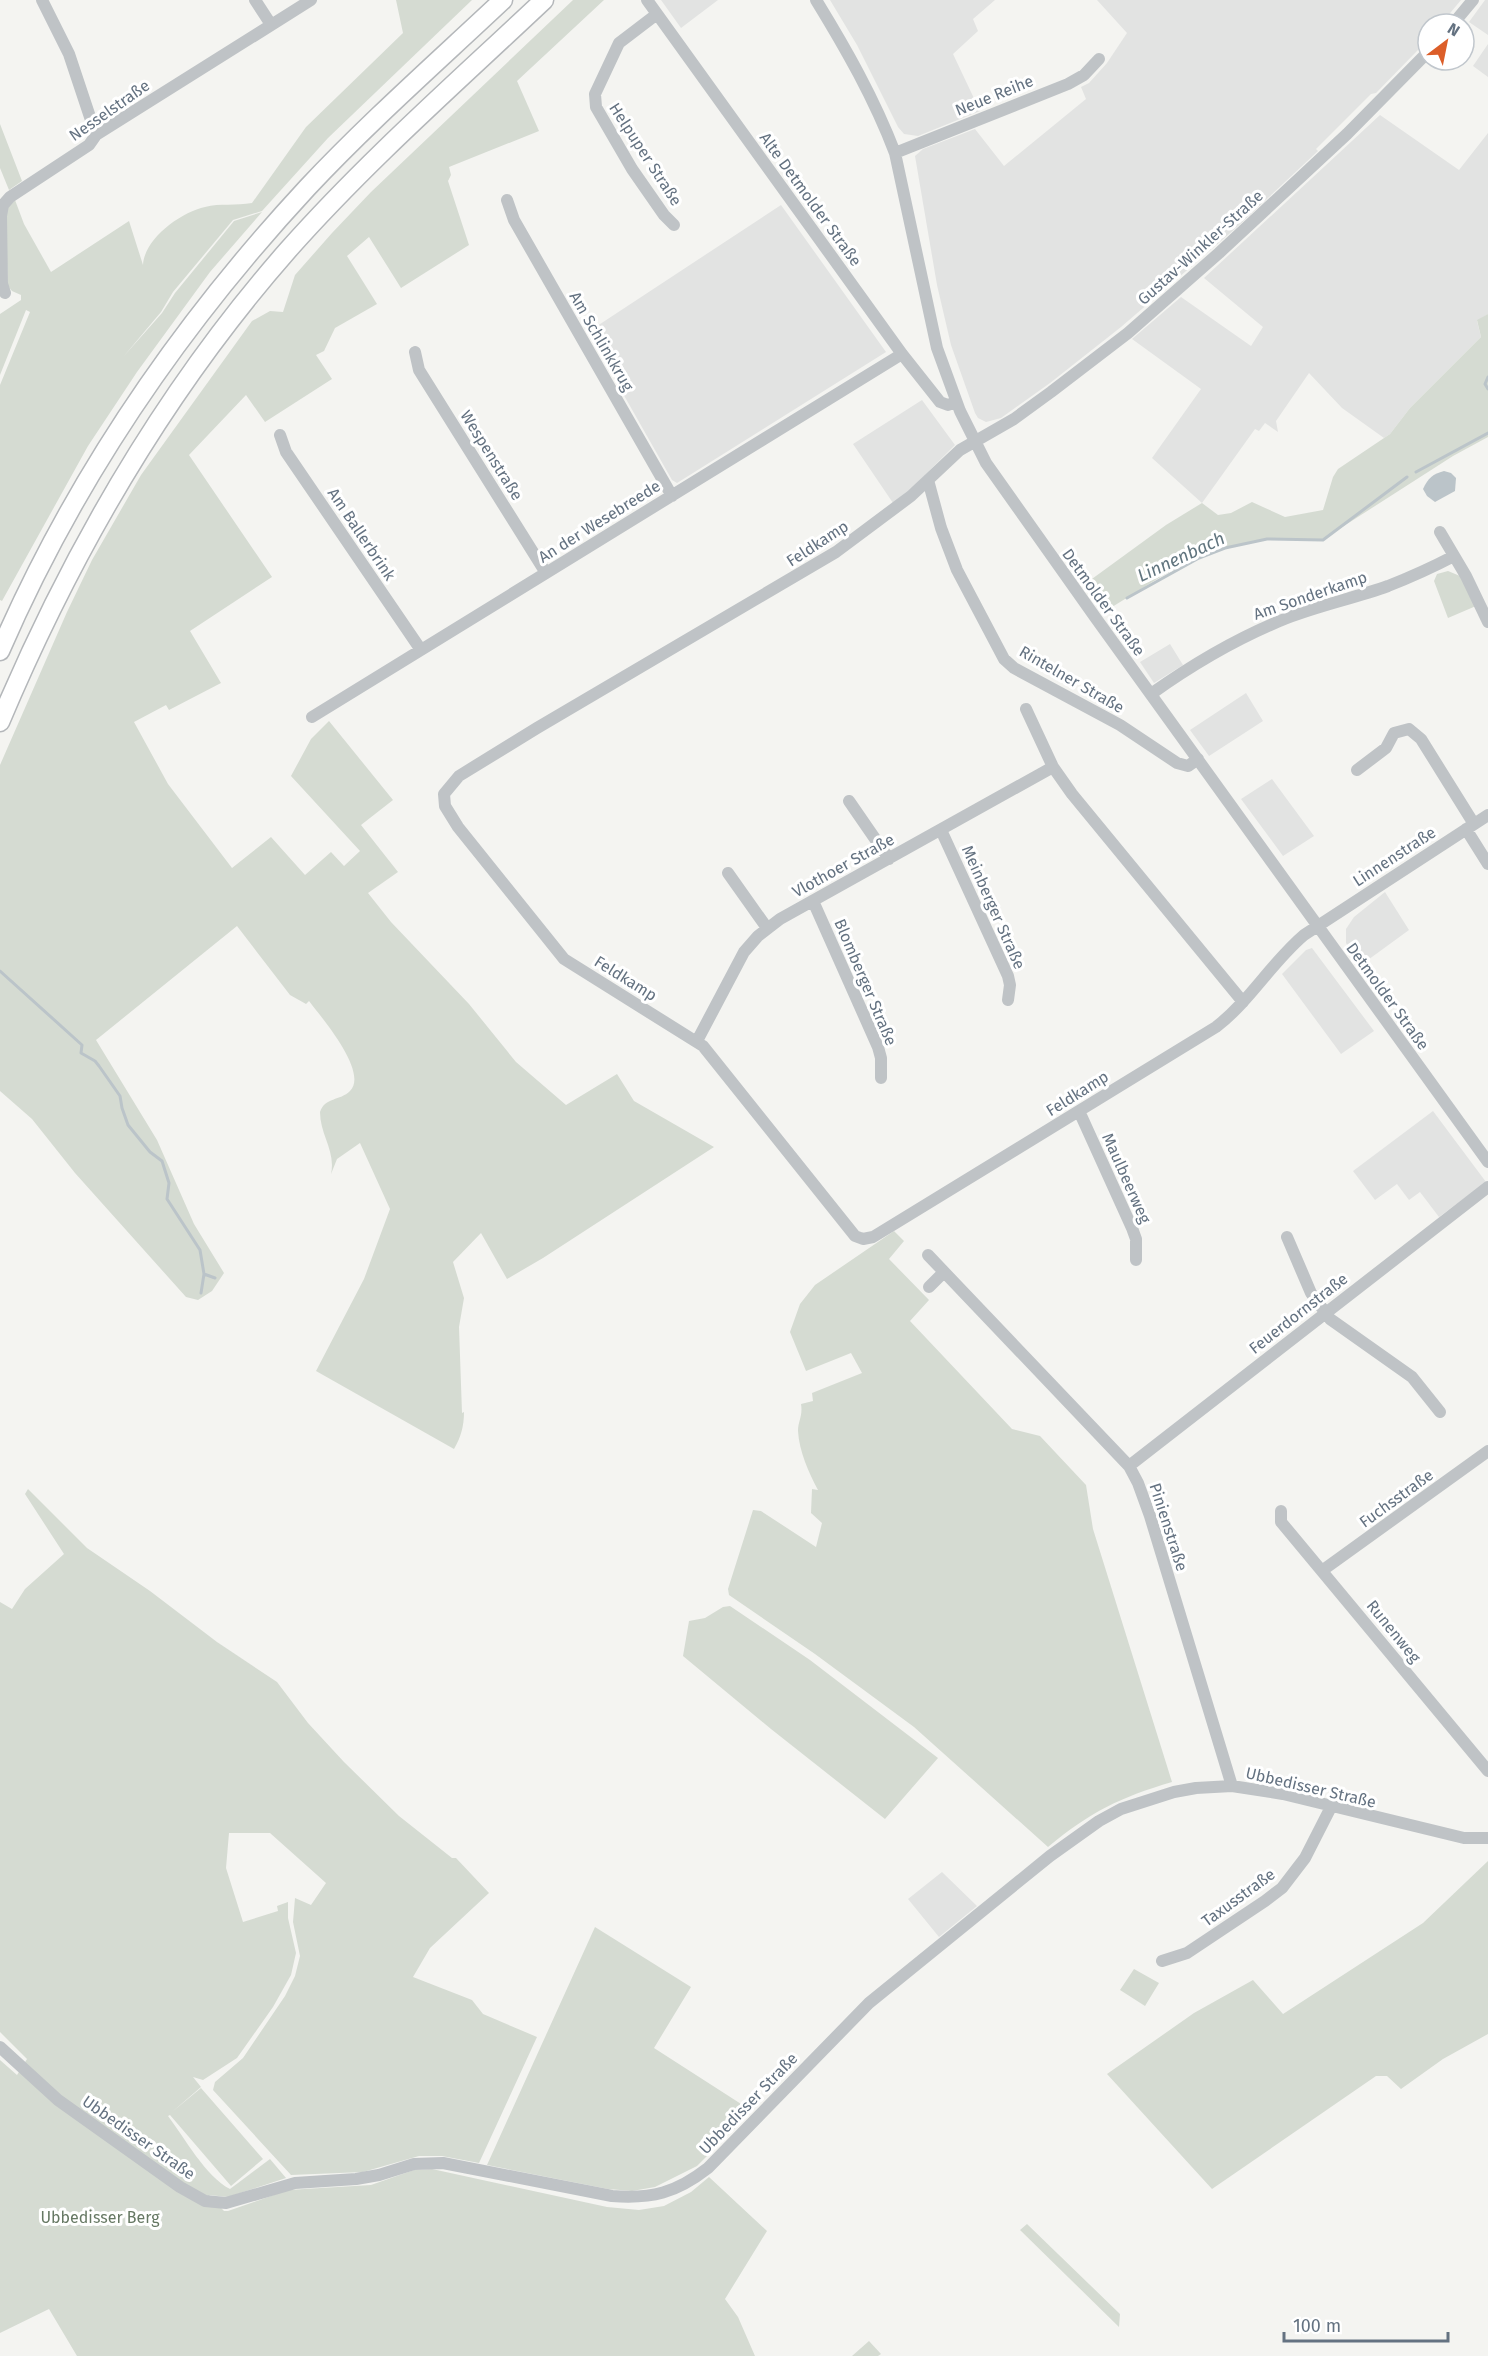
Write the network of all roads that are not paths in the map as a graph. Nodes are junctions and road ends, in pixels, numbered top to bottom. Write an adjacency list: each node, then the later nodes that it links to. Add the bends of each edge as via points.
1 (42, 0): 14 (street, via 69,54)
2 (255, 0): 11 (street)
3 (311, 0): 11 (street, Nesselstraße)
4 (503, 0): 31 (highway, via 328,166 250,252 194,322 96,467 52,544)
5 (544, 0): 35 (highway, via 348,186 282,258 215,341 148,435 88,537)
6 (647, 0): 10 (street, Alte Detmolder Straße)
7 (816, 0): 15 (street, Detmolder Straße, via 860,74)
8 (1473, 0): 9 (street)
9 (1463, 12)
10 (657, 14): 17 (street, Helpuper Straße, via 619,43 595,94 596,107 632,169); 20 (street, Alte Detmolder Straße)
11 (270, 23): 14 (street, Nesselstraße)
12 (1099, 59): 15 (street, Neue Reihe, via 1084,75 1068,84)
13 (1416, 64): 23 (street, Gustav-Winkler-Straße, via 1290,189 1160,305 1014,419)
14 (96, 135): 18 (street, Nesselstraße, via 89,145 3,205)
15 (895, 153): 21 (street, Detmolder Straße, via 930,319)
16 (507, 200): 25 (street, Am Schlinkkrug, via 514,220)
17 (674, 225)
18 (5, 292)
19 (415, 352): 28 (street, Wespenstraße, via 419,370)
20 (902, 354): 21 (street, Alte Detmolder Straße, via 940,402); 25 (street, An der Wesebreede)
21 (956, 402): 23 (street, Detmolder Straße)
22 (280, 435): 30 (street, Am Ballerbrink, via 286,452)
23 (974, 441): 24 (street, Feldkamp); 32 (street, Detmolder Straße, via 1005,492)
24 (928, 480): 36 (street, Rintelner Straße, via 957,570 1008,663 1120,725 1177,763 1188,766); 51 (street, Feldkamp, via 836,552 459,776 444,794 445,806 458,827 564,959)
25 (672, 496): 28 (street, An der Wesebreede)
26 (1440, 532): 27 (street)
27 (1454, 556): 29 (street); 32 (street, Am Sonderkamp, via 1387,586 1255,632)
28 (546, 573): 30 (street, An der Wesebreede)
29 (1488, 622)
30 (421, 650): 34 (street, An der Wesebreede)
31 (0, 651)
32 (1151, 694): 36 (street, Detmolder Straße)
33 (1026, 709): 37 (street)
34 (312, 717)
35 (0, 722)
36 (1197, 759): 47 (street, Detmolder Straße)
37 (1053, 766): 42 (street, Vlothoer Straße); 50 (street)
38 (1357, 770): 41 (street, via 1386,748 1394,733 1409,729 1421,739)
39 (849, 801): 43 (street)
40 (1488, 815): 41 (street, Linnenstraße)
41 (1470, 827): 44 (street); 47 (street, Linnenstraße)
42 (941, 830): 43 (street, Vlothoer Straße); 49 (street, Meinberger Straße, via 1008,976)
43 (889, 859): 46 (street, Vlothoer Straße)
44 (1488, 864)
45 (728, 873): 48 (street)
46 (813, 901): 48 (street, Vlothoer Straße); 52 (street, Blomberger Straße, via 878,1047)
47 (1317, 926): 50 (street, Feldkamp, via 1290,948); 54 (street, Detmolder Straße)
48 (767, 928): 51 (street, Vlothoer Straße, via 740,958)
49 (1008, 1000)
50 (1242, 1002): 53 (street, Feldkamp, via 1216,1027)
51 (697, 1041): 53 (street, Feldkamp, via 855,1236 864,1239)
52 (881, 1078)
53 (1079, 1111): 58 (street, Maulbeerweg, via 1132,1228)
54 (1488, 1162)
55 (1488, 1187): 61 (street, Feuerdornstraße)
56 (1287, 1237): 61 (street, via 1311,1293)
57 (928, 1255): 59 (street, Pinienstraße)
58 (1136, 1260)
59 (944, 1272): 60 (street); 64 (street, Pinienstraße)
60 (929, 1287)
61 (1325, 1313): 62 (street, via 1336,1325 1412,1377); 64 (street, Feuerdornstraße)
62 (1440, 1412)
63 (1488, 1451): 66 (street, Fuchsstraße)
64 (1129, 1466): 68 (street, Pinienstraße, via 1150,1516)
65 (1281, 1511): 66 (street, Runenweg, via 1281,1522)
66 (1323, 1570): 67 (street, Runenweg)
67 (1488, 1771)
68 (1232, 1786): 69 (street, Ubbedisser Straße); 72 (street, Ubbedisser Straße, via 1196,1788 1153,1798 1112,1813 1086,1829 869,2003 708,2168 681,2187 656,2195 612,2196 427,2163 370,2177 282,2186 226,2203 205,2201 58,2100)
69 (1331, 1807): 70 (street, Ubbedisser Straße, via 1464,1838); 71 (street, Taxusstraße, via 1305,1858 1282,1888 1187,1953)
70 (1488, 1838)
71 (1162, 1961)
72 (0, 2047)

